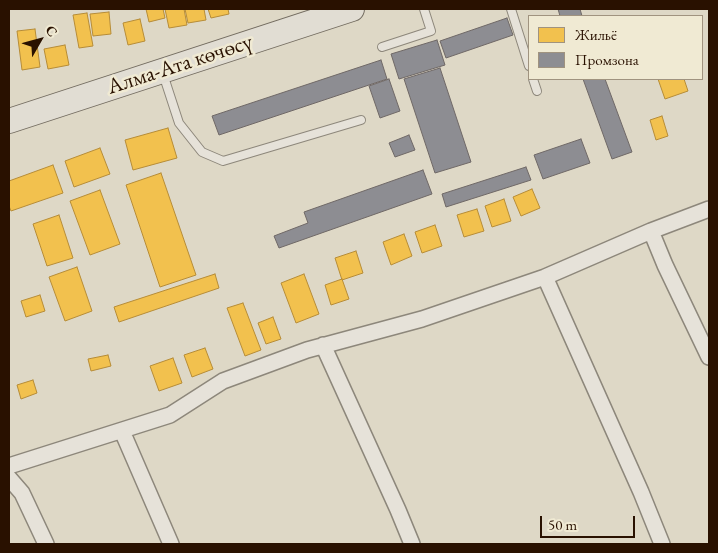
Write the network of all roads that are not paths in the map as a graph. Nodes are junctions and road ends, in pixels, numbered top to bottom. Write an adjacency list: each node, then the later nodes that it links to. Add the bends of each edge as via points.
1 (352, 9): 6 (main road, Алма-Ата көчөсү)
2 (424, 9): 4 (lane, via 431,31)
3 (511, 9): 5 (lane)
4 (382, 47)
5 (528, 63)
6 (162, 72): 9 (lane, via 179,123 202,152 223,161); 10 (main road, Алма-Ата көчөсү)
7 (533, 80): 8 (lane)
8 (537, 91)
9 (361, 120)
10 (9, 121)
11 (709, 209): 12 (street)
12 (651, 231): 13 (street); 15 (street)
13 (545, 277): 14 (street, via 422,319); 22 (street)
14 (323, 345): 16 (street, via 222,381 170,415); 21 (street)
15 (709, 357)
16 (122, 431): 17 (street); 20 (street)
17 (9, 466)
18 (9, 478): 19 (street, via 22,493)
19 (46, 544)
20 (171, 544)
21 (412, 544)
22 (662, 544)

